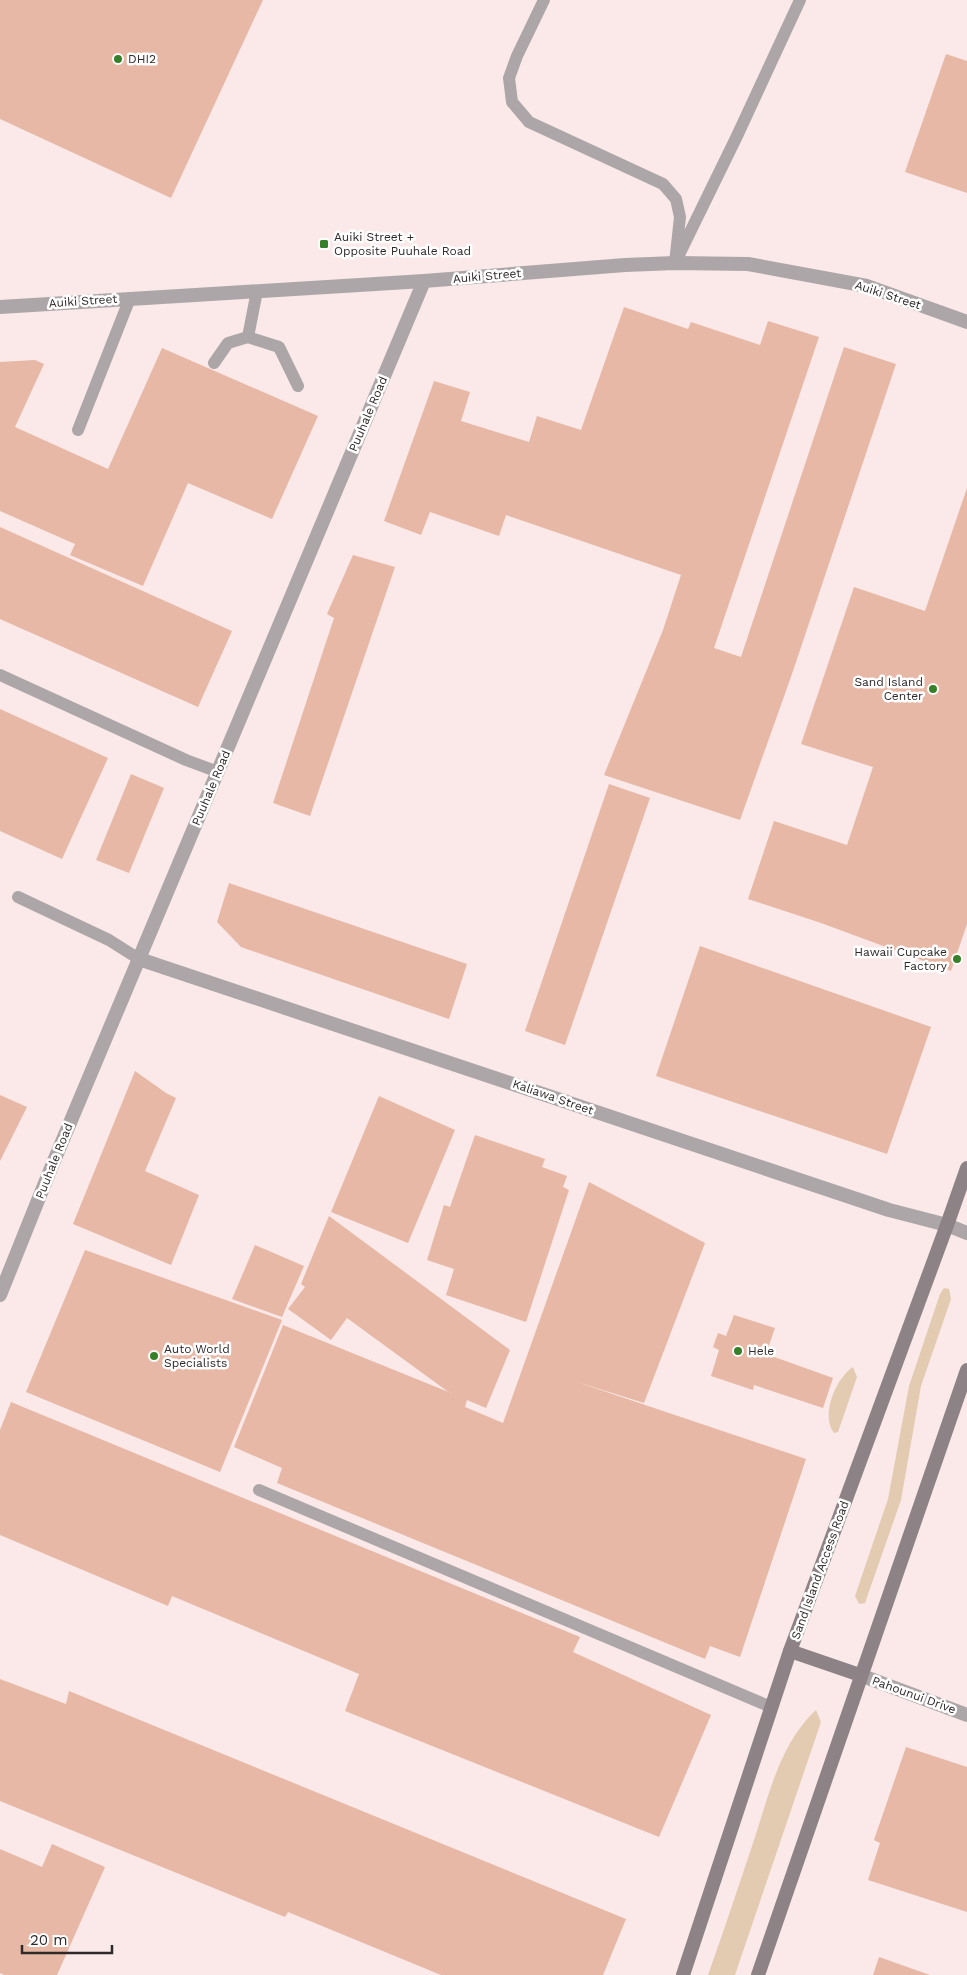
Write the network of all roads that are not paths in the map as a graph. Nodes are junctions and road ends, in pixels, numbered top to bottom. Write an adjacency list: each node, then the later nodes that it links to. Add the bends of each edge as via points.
1 (544, 0): 3 (lane, via 509,78 512,102 529,122 663,184 676,199 680,218)
2 (800, 0): 3 (lane)
3 (675, 263): 4 (street, Auiki Street); 8 (street, Auiki Street, via 748,264 867,286)
4 (424, 281): 5 (street, Auiki Street); 14 (street, Puuhale Road)
5 (257, 291): 6 (street, Auiki Street); 9 (lane)
6 (130, 298): 7 (street, Auiki Street); 12 (lane)
7 (0, 307)
8 (967, 322)
9 (248, 337): 10 (lane, via 228,343); 11 (lane, via 279,347)
10 (214, 362)
11 (298, 386)
12 (78, 430)
13 (0, 675): 14 (lane)
14 (218, 772): 16 (street, Puuhale Road)
15 (18, 896): 16 (lane)
16 (139, 958): 18 (street, Kaliawa Street, via 880,1207); 20 (street, Puuhale Road)
17 (967, 1168): 18 (main road, Sand Island Access Road)
18 (948, 1225): 19 (street, Kaliawa Street); 23 (main road, Sand Island Access Road)
19 (967, 1233)
20 (0, 1295)
21 (967, 1370): 24 (main road)
22 (259, 1490): 25 (lane)
23 (790, 1651): 24 (main road); 25 (main road, Sand Island Access Road)
24 (860, 1675): 26 (street, Pahounui Drive); 28 (main road)
25 (771, 1707): 27 (main road, Sand Island Access Road)
26 (967, 1715)
27 (683, 1975)
28 (758, 1975)

